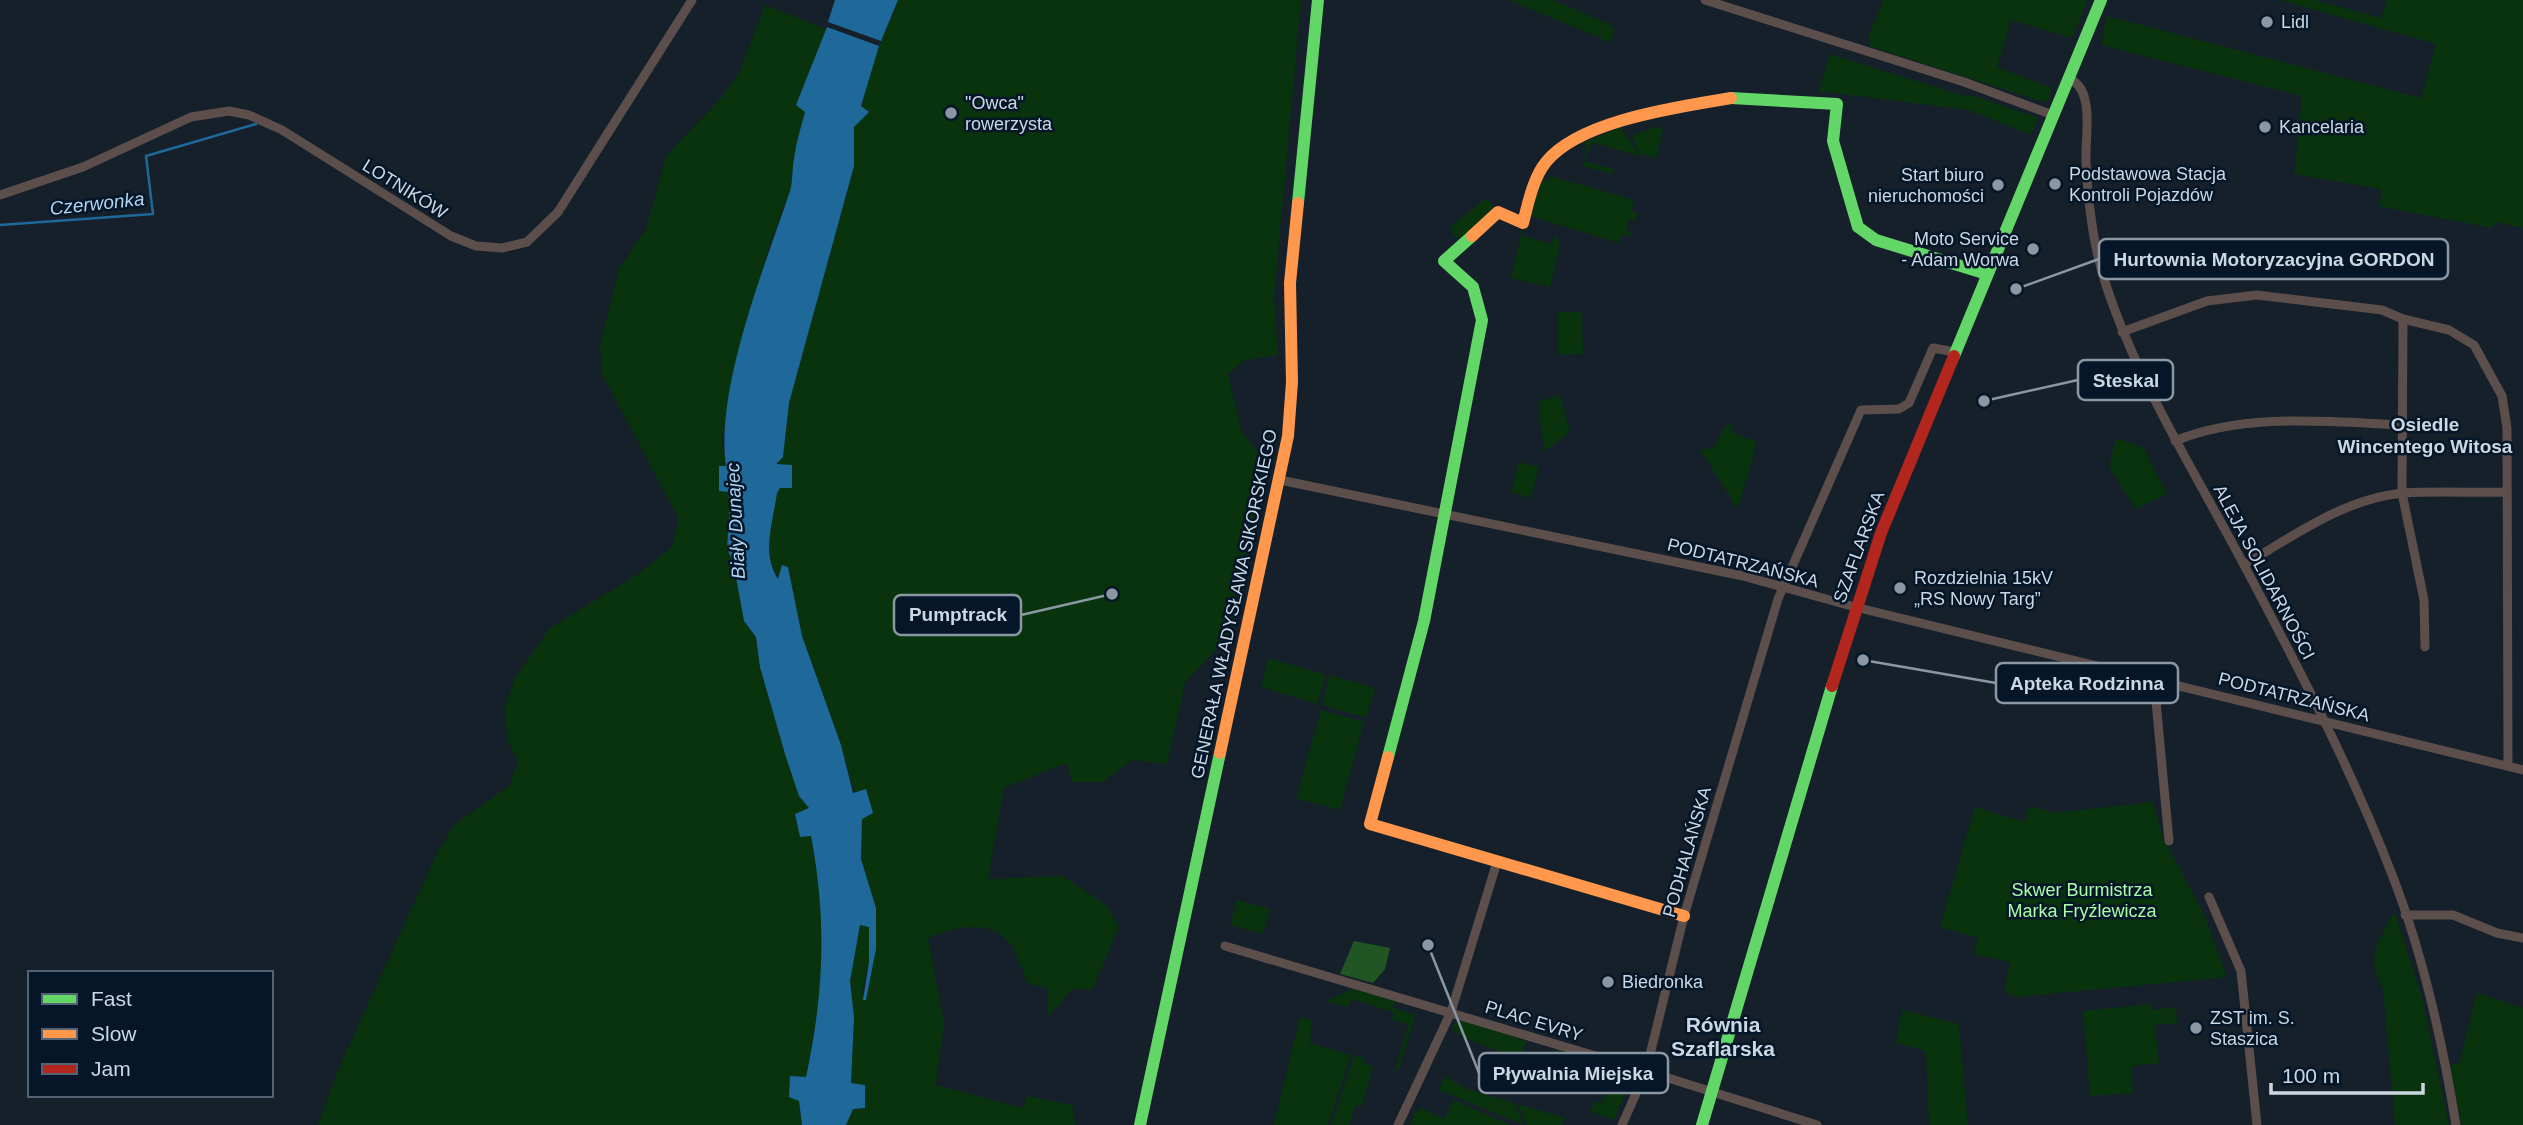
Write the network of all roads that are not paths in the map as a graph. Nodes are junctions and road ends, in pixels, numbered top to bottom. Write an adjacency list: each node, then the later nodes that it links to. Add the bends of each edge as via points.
1 (692, 0): 7 (street, LOTNIKÓW, via 558,212 536,236 513,247 488,248 451,236 282,130 238,112 191,117 83,167)
2 (1318, 0): 14 (street, GENERAŁA WŁADYSŁAWA SIKORSKIEGO, via 1290,282 1291,407)
3 (1705, 0): 6 (street)
4 (2101, 0): 5 (street, SZAFLARSKA)
5 (2068, 78): 6 (street, SZAFLARSKA); 10 (street, ALEJA SOLIDARNOŚCI, via 2075,81 2085,100 2087,183 2094,234)
6 (2053, 115): 8 (street, SZAFLARSKA)
7 (0, 195)
8 (1987, 274): 11 (street, SZAFLARSKA); 17 (street, via 1876,240 1858,227 1833,141 1837,104 1732,98 1668,108 1576,136 1545,163 1523,223 1498,212 1444,261 1474,287 1482,320)
9 (2403, 319): 10 (street, via 2382,310 2257,295 2207,301); 12 (street); 15 (street, via 2449,330 2474,345 2488,366 2502,396 2507,428)
10 (2122, 332): 13 (street, ALEJA SOLIDARNOŚCI)
11 (1955, 352): 19 (street, PODHALAŃSKA, via 1933,348 1909,403 1899,409 1861,410); 20 (street, SZAFLARSKA)
12 (2405, 425): 13 (street, via 2253,424); 16 (street)
13 (2175, 441): 18 (street, ALEJA SOLIDARNOŚCI)
14 (1280, 480): 17 (street, PODTATRZAŃSKA); 36 (street, GENERAŁA WŁADYSŁAWA SIKORSKIEGO)
15 (2506, 492): 16 (street); 24 (street)
16 (2402, 494): 18 (street, via 2324,517); 21 (street, via 2424,600)
17 (1442, 516): 19 (street, PODTATRZAŃSKA); 27 (street, via 1424,621 1370,824)
18 (2244, 565): 23 (street, ALEJA SOLIDARNOŚCI)
19 (1782, 586): 20 (street, PODTATRZAŃSKA); 30 (street, PODHALAŃSKA)
20 (1855, 607): 22 (street, PODTATRZAŃSKA); 35 (street, SZAFLARSKA)
21 (2425, 648)
22 (2154, 680): 23 (street, PODTATRZAŃSKA); 26 (street)
23 (2324, 720): 24 (street, PODTATRZAŃSKA); 29 (street, ALEJA SOLIDARNOŚCI)
24 (2508, 766): 25 (street, PODTATRZAŃSKA)
25 (2523, 770)
26 (2169, 841)
27 (1497, 862): 30 (street); 33 (street)
28 (2209, 897): 41 (street, via 2241,971)
29 (2405, 915): 31 (street, via 2453,915); 42 (street, ALEJA SOLIDARNOŚCI, via 2436,1017)
30 (1684, 916): 34 (street, PODHALAŃSKA)
31 (2523, 938)
32 (1225, 946): 33 (street, PLAC EVRY)
33 (1451, 1012): 34 (street, PLAC EVRY); 37 (street)
34 (1646, 1071): 35 (street, PLAC EVRY); 38 (street, PODHALAŃSKA)
35 (1713, 1091): 39 (street, SZAFLARSKA); 40 (street, PLAC EVRY)
36 (1140, 1125)
37 (1398, 1125)
38 (1622, 1125)
39 (1702, 1125)
40 (1817, 1125)
41 (2257, 1125)
42 (2456, 1125)

